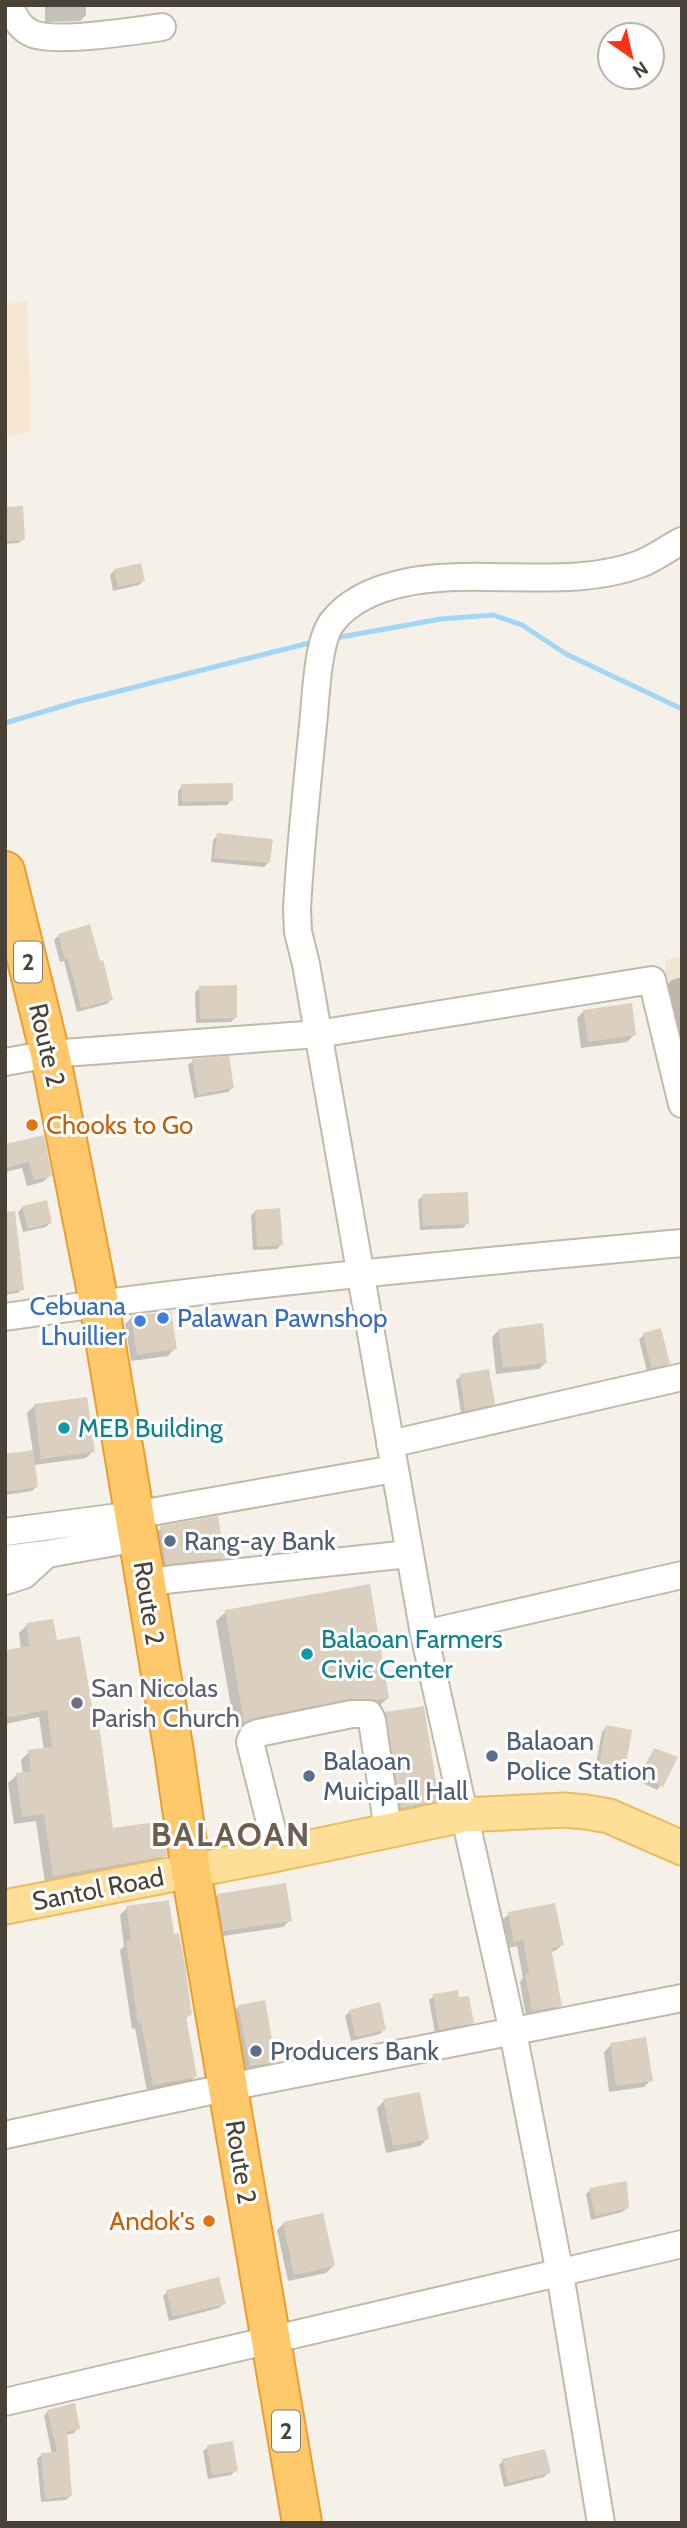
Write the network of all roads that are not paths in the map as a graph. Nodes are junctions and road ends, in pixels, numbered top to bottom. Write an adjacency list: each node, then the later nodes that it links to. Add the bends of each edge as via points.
1 (10, 5): 2 (street, via 12,15 31,34 46,37)
2 (162, 27)
3 (682, 541): 5 (street, via 643,562 591,575 453,576 382,587 332,622 316,687 297,911)
4 (5, 871): 6 (highway, Route 2 / 2)
5 (318, 1034): 6 (street); 8 (street, via 652,979); 10 (street)
6 (50, 1054): 7 (street); 11 (highway, Route 2 / 2)
7 (5, 1062)
8 (682, 1104)
9 (682, 1243): 10 (street)
10 (361, 1273): 11 (street); 14 (street)
11 (99, 1303): 12 (street); 15 (highway, Route 2 / 2)
12 (5, 1317)
13 (682, 1377): 14 (street)
14 (392, 1456): 15 (street); 17 (street)
15 (136, 1527): 16 (street); 18 (street); 22 (highway, Route 2 / 2)
16 (5, 1532)
17 (410, 1554): 22 (street); 23 (street)
18 (47, 1555): 19 (street); 21 (street, via 24,1575)
19 (5, 1559)
20 (682, 1575): 23 (street)
21 (5, 1581)
22 (146, 1582): 28 (highway, Route 2 / 2)
23 (424, 1633): 24 (street)
24 (463, 1815): 25 (main road, Santol Road); 26 (main road, Santol Road, via 586,1812 610,1816); 31 (street)
25 (388, 1831): 27 (main road, Santol Road); 27 (street, via 369,1714 258,1732 250,1742)
26 (682, 1848)
27 (278, 1854): 28 (main road, Santol Road)
28 (191, 1871): 29 (main road, Santol Road); 32 (highway, Route 2 / 2)
29 (5, 1907)
30 (682, 1998): 31 (street)
31 (513, 2032): 32 (street); 35 (street)
32 (229, 2087): 33 (street); 36 (highway, Route 2 / 2)
33 (5, 2135)
34 (682, 2244): 35 (street)
35 (560, 2274): 36 (street); 39 (street)
36 (270, 2339): 37 (street); 38 (highway, 2)
37 (5, 2402)
38 (302, 2523)
39 (601, 2523)

